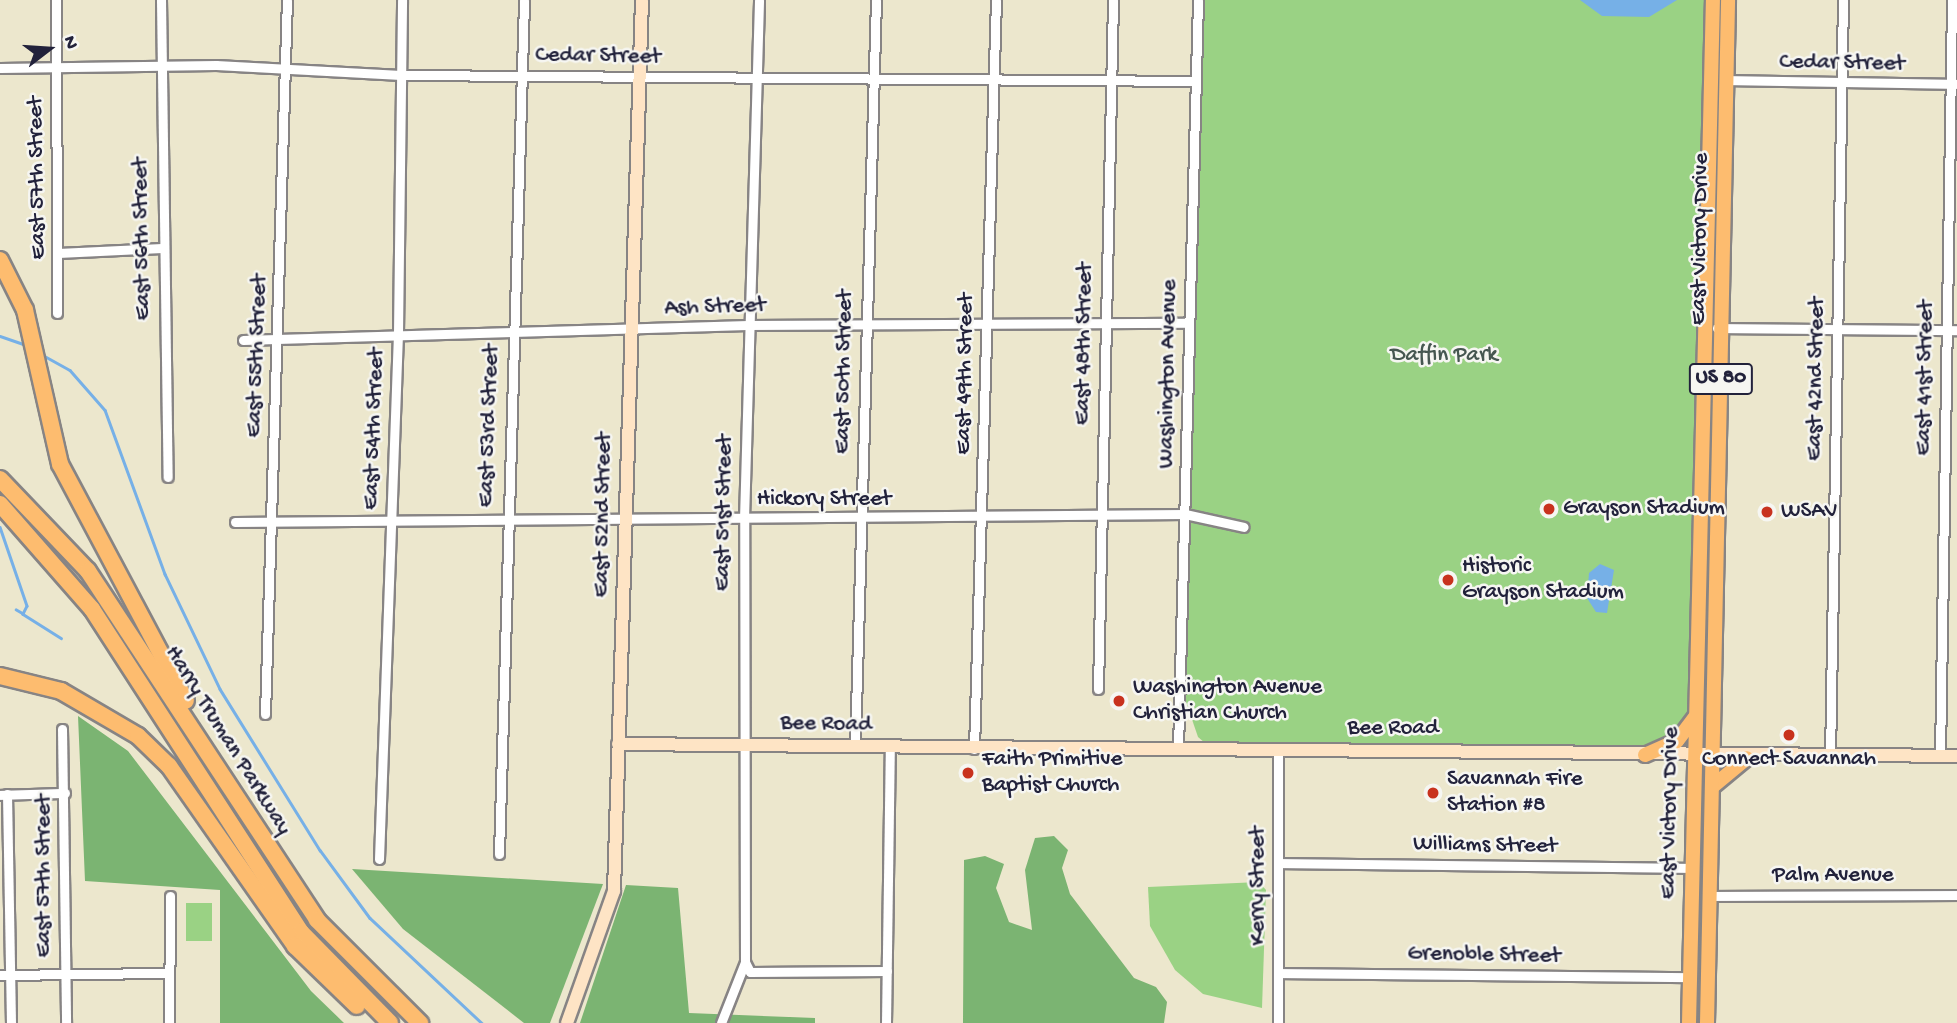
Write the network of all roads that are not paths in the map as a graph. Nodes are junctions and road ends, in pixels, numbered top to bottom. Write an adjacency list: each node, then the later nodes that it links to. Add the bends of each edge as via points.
1 (56, 0): 18 (street, East 57th Street)
2 (161, 0): 19 (street, East 56th Street)
3 (287, 0): 20 (street, East 55th Street)
4 (402, 0): 21 (street, East 54th Street)
5 (524, 0): 22 (street, East 53rd Street)
6 (642, 0): 23 (main road, East 52nd Street)
7 (758, 0): 24 (street, East 51st Street)
8 (876, 0): 25 (street, East 50th Street)
9 (996, 0): 26 (street, East 49th Street)
10 (1113, 0): 28 (street, East 48th Street)
11 (1198, 0): 29 (street, Washington Avenue)
12 (1713, 0): 16 (main road, East Victory Drive / US 80)
13 (1728, 0): 27 (main road, East Victory Drive / US 80)
14 (1843, 0): 30 (street, East 42nd Street)
15 (1952, 0): 31 (street, East 41st Street)
16 (1712, 52): 27 (main road, via 1718,75); 40 (main road, East Victory Drive / US 80)
17 (0, 68): 18 (street, Cedar Street)
18 (56, 68): 19 (street, Cedar Street); 33 (street, East 57th Street)
19 (160, 68): 20 (street, Cedar Street); 32 (street, East 56th Street)
20 (284, 68): 21 (street, Cedar Street); 50 (street, East 55th Street)
21 (401, 75): 22 (street, Cedar Street); 47 (street, East 54th Street)
22 (522, 75): 23 (street, Cedar Street); 48 (street, East 53rd Street)
23 (640, 77): 24 (street, Cedar Street); 46 (main road, East 52nd Street)
24 (756, 78): 25 (street, Cedar Street); 37 (street, East 51st Street)
25 (873, 79): 26 (street, Cedar Street); 39 (street, East 50th Street)
26 (994, 80): 28 (street, Cedar Street); 38 (street, East 49th Street)
27 (1727, 80): 30 (street, Cedar Street); 42 (main road, East Victory Drive / US 80)
28 (1110, 81): 29 (street, Cedar Street); 41 (street, East 48th Street)
29 (1196, 81): 36 (street, Washington Avenue)
30 (1842, 83): 31 (street, Cedar Street); 43 (street, East 42nd Street)
31 (1954, 84): 44 (street, East 41st Street)
32 (162, 248): 33 (street); 51 (street, East 56th Street)
33 (58, 253): 35 (street, East 57th Street)
34 (0, 260): 89 (highway, via 25,310 60,464)
35 (57, 313)
36 (1189, 323): 41 (street, Ash Street); 54 (street, Washington Avenue)
37 (748, 325): 39 (street, Ash Street); 46 (street, Ash Street); 59 (street, East 51st Street)
38 (986, 326): 39 (street, Ash Street); 41 (street, Ash Street); 56 (street, East 49th Street)
39 (865, 327): 61 (street, East 50th Street)
40 (1703, 327): 42 (street); 62 (main road, East Victory Drive / US 80)
41 (1105, 328): 55 (street, East 48th Street)
42 (1722, 328): 43 (street); 64 (main road, East Victory Drive / US 80)
43 (1837, 330): 44 (street); 85 (street, East 42nd Street)
44 (1946, 330): 45 (street); 82 (street, East 41st Street)
45 (1957, 330)
46 (629, 331): 48 (street, Ash Street); 60 (main road, East 52nd Street)
47 (398, 333): 48 (street, Ash Street); 50 (street, Ash Street); 57 (street, East 54th Street)
48 (513, 334): 58 (street, East 53rd Street)
49 (243, 340): 50 (street, Ash Street)
50 (279, 340): 65 (street, East 55th Street)
51 (168, 477)
52 (0, 478): 89 (highway, Harry Truman Parkway, via 88,571)
53 (0, 504): 108 (highway, Harry Truman Parkway, via 92,609 301,932)
54 (1185, 514): 55 (street, Hickory Street); 66 (street, Hickory Street); 77 (street, Washington Avenue)
55 (1101, 516): 56 (street, Hickory Street); 68 (street, East 48th Street)
56 (981, 518): 61 (street, Hickory Street); 76 (street, East 49th Street)
57 (391, 519): 58 (street, Hickory Street); 65 (street, Hickory Street); 91 (street, East 54th Street)
58 (506, 519): 60 (street, Hickory Street); 90 (street, East 53rd Street)
59 (744, 519): 60 (street, Hickory Street); 61 (street, Hickory Street); 73 (street, East 51st Street)
60 (626, 520): 72 (main road, East 52nd Street)
61 (861, 520): 74 (street, East 50th Street)
62 (1700, 521): 64 (street); 70 (main road, East Victory Drive / US 80)
63 (235, 522): 65 (street, Hickory Street)
64 (1717, 522): 81 (main road, East Victory Drive / US 80)
65 (270, 523): 69 (street, East 55th Street)
66 (1244, 527)
67 (0, 676): 107 (highway, via 61,691 138,736 176,775 295,946)
68 (1098, 690)
69 (265, 714)
70 (1696, 716): 79 (main road, via 1677,741); 80 (main road, East Victory Drive / US 80)
71 (62, 729): 87 (street, East 57th Street)
72 (618, 744): 73 (main road, Bee Road); 110 (main road, East 52nd Street, via 614,891)
73 (741, 745): 74 (main road, Bee Road); 97 (street, East 51st Street)
74 (855, 746): 75 (main road, Bee Road)
75 (890, 748): 76 (main road, Bee Road); 98 (street)
76 (974, 749): 77 (main road, Bee Road)
77 (1178, 749): 78 (main road, Bee Road)
78 (1278, 750): 79 (main road, Bee Road); 92 (street, Kerry Street)
79 (1645, 755): 80 (main road, Bee Road)
80 (1695, 757): 81 (main road, Bee Road); 93 (main road, East Victory Drive / US 80)
81 (1712, 757): 84 (main road, Bee Road); 86 (main road, East Victory Drive / US 80)
82 (1940, 757): 83 (main road, Bee Road); 85 (main road, Bee Road)
83 (1957, 757)
84 (1747, 758): 85 (main road, Bee Road); 86 (main road)
85 (1830, 759)
86 (1712, 787): 96 (main road, East Victory Drive / US 80)
87 (65, 793): 88 (street); 99 (street, East 57th Street)
88 (4, 794): 102 (street)
89 (248, 818): 109 (highway, Harry Truman Parkway, via 317,920)
90 (499, 854)
91 (379, 859)
92 (1278, 863): 93 (street, Williams Street); 101 (street, Kerry Street)
93 (1692, 868): 103 (main road, East Victory Drive / US 80)
94 (1957, 895): 96 (street, Palm Avenue)
95 (170, 896): 100 (street)
96 (1710, 896): 115 (main road, East Victory Drive / US 80)
97 (745, 962): 98 (street, via 750,972); 111 (street, East 51st Street)
98 (887, 971): 112 (street)
99 (65, 973): 100 (street); 102 (street); 105 (street, East 57th Street)
100 (169, 973): 106 (street)
101 (1278, 973): 103 (street, Grenoble Street); 113 (street, Kerry Street)
102 (5, 975): 104 (street)
103 (1690, 977): 114 (main road, East Victory Drive / US 80)
104 (11, 1023)
105 (66, 1023)
106 (170, 1023)
107 (379, 1023)
108 (390, 1023)
109 (420, 1023)
110 (566, 1023)
111 (721, 1023)
112 (886, 1023)
113 (1278, 1023)
114 (1689, 1023)
115 (1707, 1023)

